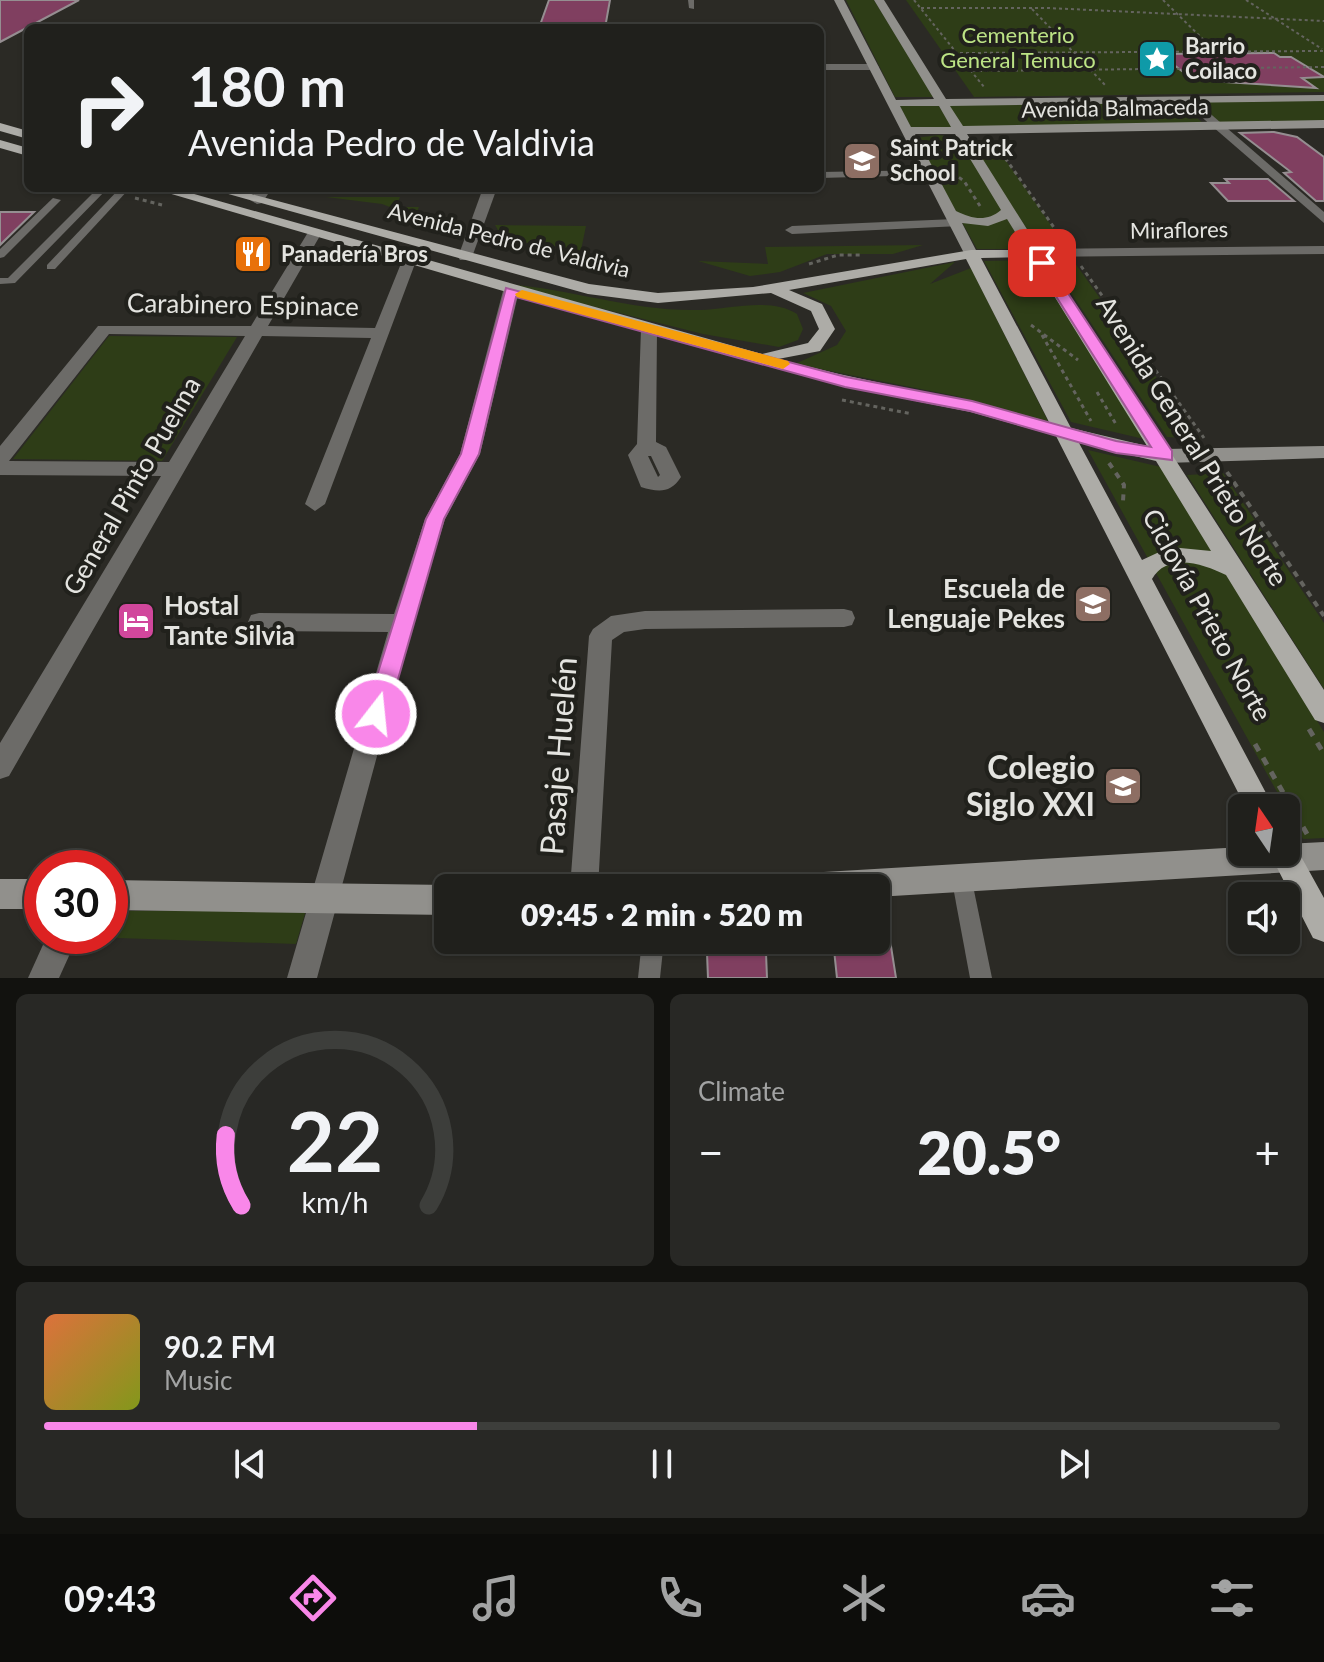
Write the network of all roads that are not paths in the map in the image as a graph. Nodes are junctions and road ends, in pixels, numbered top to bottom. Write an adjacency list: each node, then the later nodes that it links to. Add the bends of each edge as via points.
1 (839, 0): 4 (main road)
2 (879, 0): 8 (main road, Avenida General Prieto Norte)
3 (824, 67): 4 (street)
4 (874, 67): 7 (main road)
5 (1324, 98): 6 (main road, Avenida Balmaceda)
6 (1187, 99): 8 (main road, Avenida Balmaceda); 10 (street)
7 (893, 103): 8 (main road, Avenida Balmaceda); 12 (main road)
8 (939, 103): 13 (main road, Avenida General Prieto Norte)
9 (1324, 124): 10 (main road, Avenida Balmaceda)
10 (1218, 126): 13 (main road, Avenida Balmaceda); 27 (street)
11 (0, 127): 14 (main road)
12 (907, 131): 13 (main road, Avenida Balmaceda); 17 (main road)
13 (957, 131): 25 (main road, Avenida General Prieto Norte)
14 (24, 134)
15 (0, 144): 16 (main road)
16 (24, 151)
17 (932, 167): 18 (lane); 26 (main road)
18 (824, 175)
19 (99, 192): 38 (lane)
20 (121, 192): 37 (lane)
21 (172, 192): 30 (main road, Avenida Pedro de Valdivia)
22 (489, 192): 35 (street)
23 (261, 194): 28 (main road, Avenida Pedro de Valdivia)
24 (56, 200): 34 (lane)
25 (1008, 211): 26 (main road, via 990,222); 32 (main road, Avenida General Prieto Norte)
26 (953, 219): 29 (street); 33 (main road)
27 (1324, 219)
28 (354, 226): 30 (main road); 35 (main road, Avenida Pedro de Valdivia)
29 (792, 230)
30 (314, 234): 36 (main road, Avenida Pedro de Valdivia); 43 (street, General Pinto Puelma)
31 (1324, 250): 32 (street, Miraflores)
32 (1035, 253): 33 (main road, Avenida Pedro de Valdivia); 49 (main road, Avenida General Prieto Norte)
33 (971, 254): 40 (main road, Avenida Pedro de Valdivia); 46 (main road)
34 (0, 255)
35 (465, 257): 40 (main road, Avenida Pedro de Valdivia, via 624,295 696,299)
36 (409, 261): 39 (main road, Avenida Pedro de Valdivia); 44 (street)
37 (51, 267)
38 (6, 281): 41 (lane)
39 (511, 291): 42 (main road, Avenida Pedro de Valdivia); 58 (street, via 470,454 435,519)
40 (753, 292): 45 (main road, via 809,302 823,315 827,329 806,350)
41 (0, 293)
42 (649, 329): 45 (main road, Avenida Pedro de Valdivia); 47 (street)
43 (255, 332): 44 (street, Carabinero Espinace); 50 (street, Carabinero Espinace, via 104,329); 52 (street, General Pinto Puelma)
44 (381, 333): 53 (street)
45 (750, 355): 46 (main road, Avenida Pedro de Valdivia)
46 (1064, 431): 49 (main road, Avenida Pedro de Valdivia, via 1124,457); 55 (main road)
47 (646, 445)
48 (1324, 452): 49 (main road)
49 (1165, 456): 54 (main road, Avenida General Prieto Norte)
50 (0, 459)
51 (0, 468): 52 (street)
52 (174, 469): 60 (street, General Pinto Puelma)
53 (315, 504)
54 (1236, 570): 55 (main road, via 1205,557 1176,554 1152,562); 59 (main road, Avenida General Prieto Norte)
55 (1140, 580): 61 (main road)
56 (844, 618): 66 (street, Pasaje Huelén, via 645,620 619,623 601,636)
57 (259, 622): 58 (street)
58 (402, 623): 72 (street)
59 (1324, 712)
60 (0, 767)
61 (1253, 794)
62 (1300, 855): 63 (main road)
63 (1322, 856)
64 (1228, 859): 67 (main road)
65 (1291, 866): 74 (main road)
66 (585, 874)
67 (961, 876): 68 (main road); 80 (lane)
68 (890, 881)
69 (0, 894): 70 (main road)
70 (24, 894)
71 (128, 895): 72 (main road)
72 (324, 898): 73 (main road); 78 (street)
73 (434, 900)
74 (1324, 927)
75 (54, 954): 77 (street)
76 (652, 954): 79 (lane)
77 (43, 978)
78 (302, 978)
79 (649, 978)
80 (981, 978)

